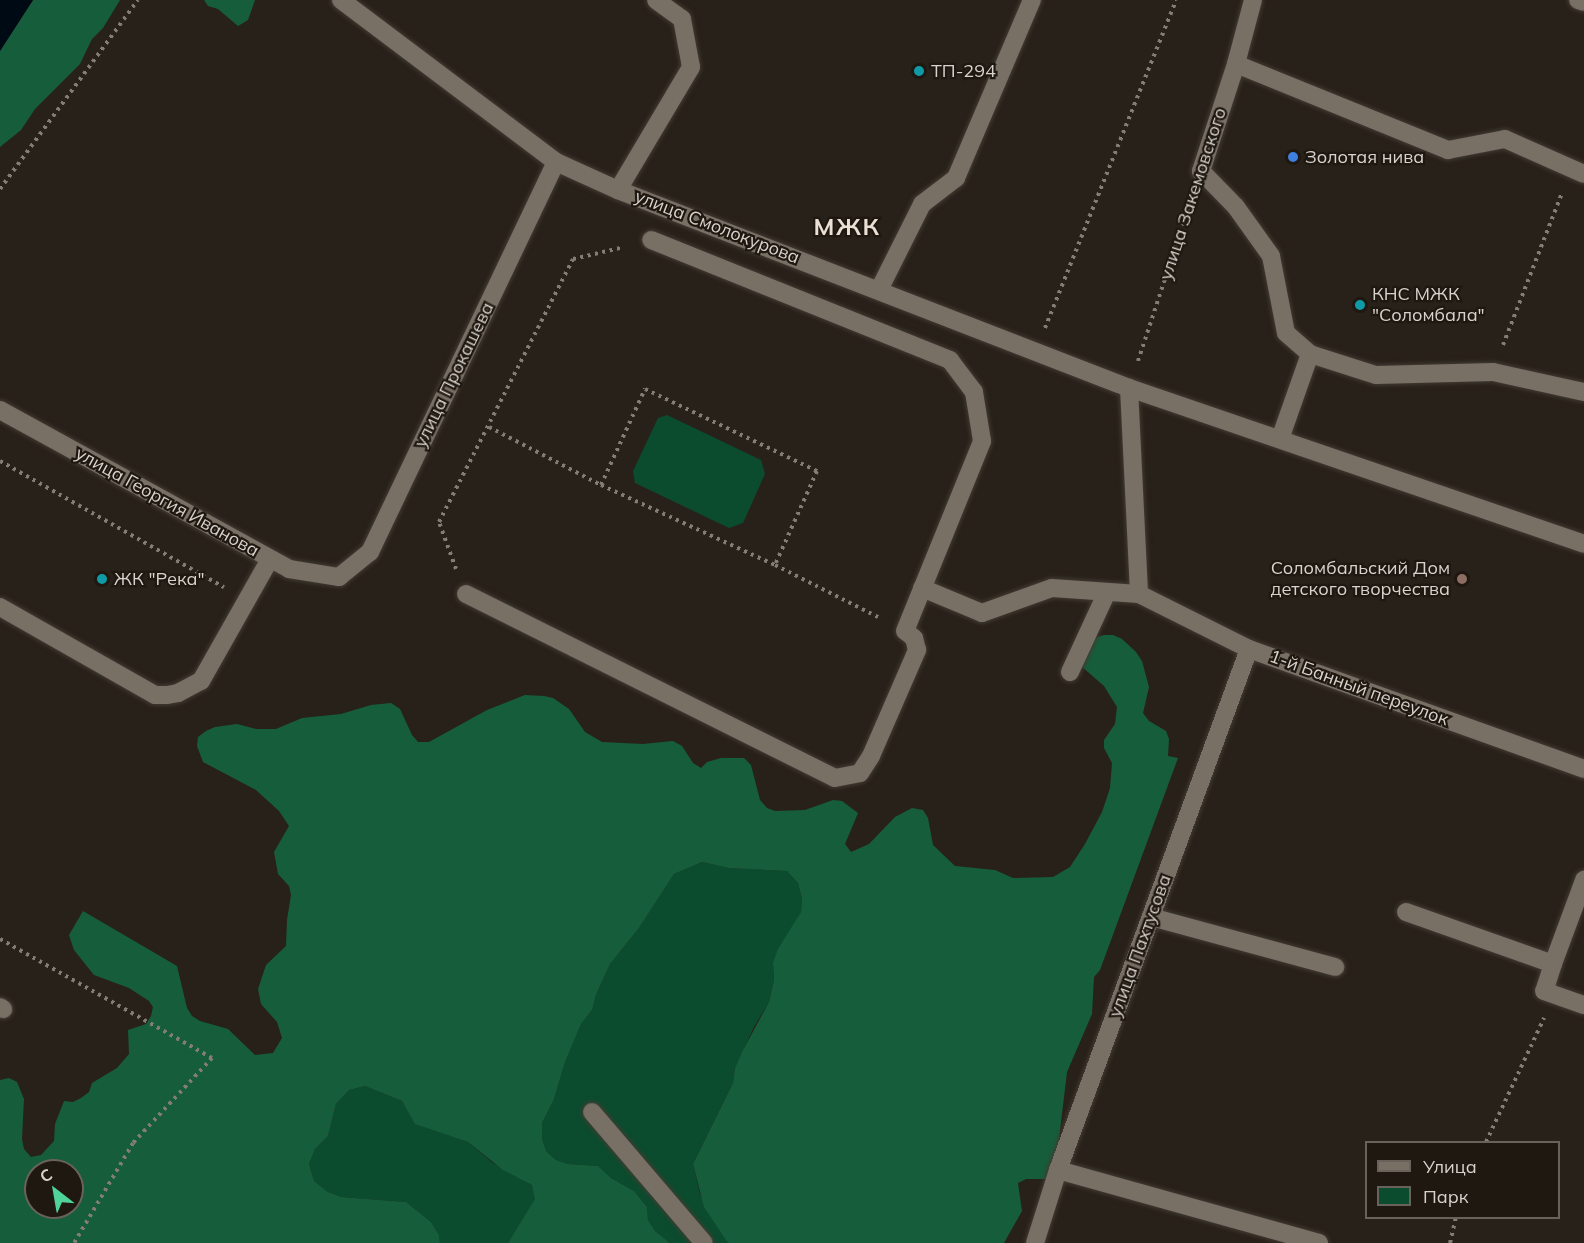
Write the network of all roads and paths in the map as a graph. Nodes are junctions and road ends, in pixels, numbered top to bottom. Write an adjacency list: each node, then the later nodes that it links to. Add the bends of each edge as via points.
1 (138, 0): 13 (path)
2 (341, 0): 10 (street, улица Смолокурова)
3 (656, 0): 14 (street, via 682,19 691,66)
4 (1032, 0): 16 (street, via 956,178 922,204)
5 (1176, 0): 17 (path)
6 (1253, 0): 9 (street, улица Закемовского)
7 (1578, 0): 8 (street)
8 (1584, 2)
9 (1236, 64): 11 (street, улица Закемовского); 12 (street, via 1448,150 1505,140)
10 (556, 162): 14 (street, улица Смолокурова); 30 (street, улица Прокашева, via 370,552)
11 (1201, 171): 18 (street, via 1236,207 1271,256 1286,333); 20 (path, улица Закемовского)
12 (1577, 172): 19 (path)
13 (0, 189)
14 (618, 190): 16 (street, улица Смолокурова)
15 (651, 240): 23 (path, via 573,259); 31 (street, via 950,360 974,392 982,441)
16 (879, 290): 17 (street, улица Смолокурова)
17 (1035, 351): 20 (street, улица Смолокурова)
18 (1310, 354): 19 (street, via 1376,375); 24 (street)
19 (1493, 372): 21 (street)
20 (1129, 388): 24 (street, улица Смолокурова); 34 (street)
21 (1584, 392)
22 (0, 410): 28 (street, улица Георгия Иванова)
23 (489, 427): 26 (path); 33 (path, via 439,522)
24 (1280, 439): 27 (street, улица Смолокурова)
25 (0, 461): 35 (path)
26 (601, 484): 29 (path); 29 (path, via 645,389 817,471)
27 (1584, 544)
28 (270, 559): 30 (street, улица Георгия Иванова, via 289,569); 35 (street)
29 (775, 565): 37 (path)
30 (339, 577)
31 (922, 588): 32 (street, via 982,612 1052,588); 37 (street)
32 (1107, 592): 34 (street); 39 (street)
33 (466, 594): 37 (street, via 835,778 860,772 871,756 917,650 914,638)
34 (1139, 594): 38 (street, 1-й Банный переулок)
35 (247, 600): 36 (street, via 201,681 167,695 155,695)
36 (0, 608)
37 (905, 631)
38 (1249, 649): 40 (street, 1-й Банный переулок); 43 (street, улица Пахтусова)
39 (1070, 672)
40 (1584, 769)
41 (1584, 880): 44 (street)
42 (1406, 912): 46 (street)
43 (1151, 917): 47 (street); 52 (street, улица Пахтусова)
44 (1576, 930): 46 (street)
45 (0, 939): 54 (path, via 212,1058 133,1143)
46 (1553, 964): 48 (street, via 1544,991)
47 (1335, 967)
48 (1584, 1005)
49 (1545, 1016): 51 (path)
50 (592, 1112): 55 (street)
51 (1487, 1141)
52 (1058, 1170): 56 (street, улица Пахтусова); 57 (street)
53 (1456, 1219): 58 (path)
54 (74, 1243)
55 (704, 1243)
56 (1035, 1243)
57 (1318, 1243)
58 (1450, 1243)

